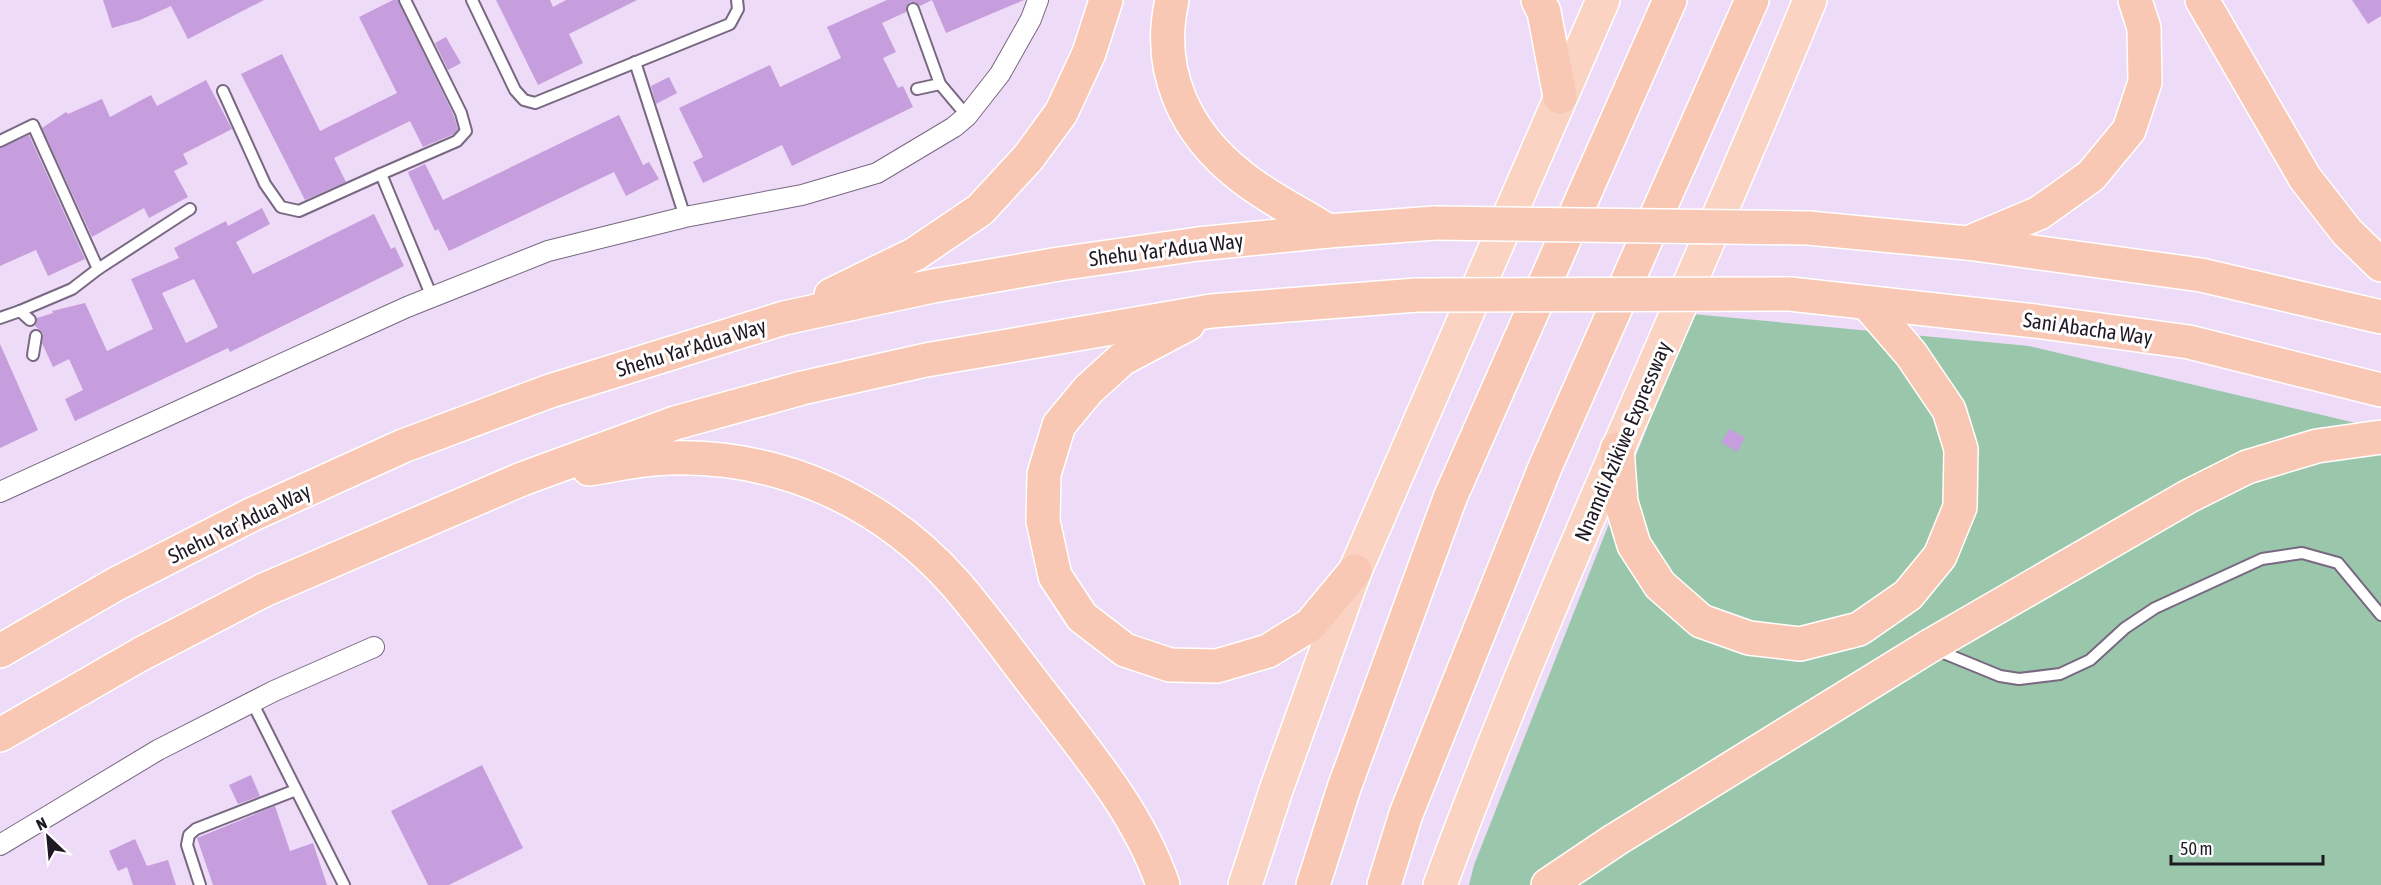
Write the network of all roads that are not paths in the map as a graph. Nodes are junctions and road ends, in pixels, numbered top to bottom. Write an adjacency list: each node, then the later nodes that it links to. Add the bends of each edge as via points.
1 (405, 0): 22 (lane, via 461,113 466,132 457,141)
2 (472, 0): 15 (lane, via 515,90 524,100 535,103)
3 (737, 0): 15 (lane, via 738,9 730,24)
4 (1038, 0): 20 (street, via 999,74)
5 (1106, 0): 35 (highway, via 1089,53 1061,113 1028,158 980,210 915,254)
6 (1172, 0): 25 (highway, via 1168,21 1169,68 1191,121 1209,147 1242,178)
7 (1538, 0): 19 (highway, via 1544,12)
8 (1603, 0): 19 (highway)
9 (1670, 0): 57 (highway, via 1450,498 1344,788)
10 (1752, 0): 58 (highway, via 1541,476 1406,814)
11 (1810, 0): 41 (highway, Nnamdi Azikiwe Expressway)
12 (2135, 0): 26 (highway, via 2144,28 2145,82 2129,130 2091,176 2039,213)
13 (2202, 0): 27 (highway, via 2305,178 2347,232)
14 (913, 9): 16 (lane)
15 (635, 62): 24 (lane)
16 (940, 84): 17 (lane); 20 (lane)
17 (917, 89)
18 (223, 91): 22 (lane, via 265,184 281,207 299,211)
19 (1560, 97): 44 (highway)
20 (967, 116): 24 (street, via 877,173 802,195)
21 (0, 141): 28 (lane, via 33,125)
22 (381, 174): 29 (lane)
23 (190, 209): 28 (lane)
24 (685, 217): 29 (street, via 548,251)
25 (1328, 231): 26 (highway, Shehu Yar'Adua Way, bridge, via 1436,223 1808,228); 35 (highway, Shehu Yar'Adua Way, via 1059,264)
26 (1967, 243): 33 (highway, via 2201,275)
27 (2381, 265)
28 (98, 269): 31 (lane, via 72,289)
29 (432, 297): 43 (street)
30 (1867, 303): 32 (highway, Sani Abacha Way, bridge, via 1790,294 1417,295); 39 (highway, Sani Abacha Way, via 2188,342); 41 (highway, via 1911,354 1949,410 1961,449 1960,507 1940,555 1908,595 1859,629 1800,644 1749,638 1701,621 1660,585 1634,545 1621,502)
31 (21, 311): 34 (lane); 36 (lane)
32 (1211, 311): 42 (highway, via 926,360 802,387 675,423); 44 (highway, via 1122,359 1088,390 1059,425 1044,474 1043,521 1055,576 1082,617 1125,650 1170,665 1217,666 1268,651 1310,625)
33 (2381, 317)
34 (0, 318)
35 (784, 318): 48 (highway, Shehu Yar'Adua Way, via 550,391 403,446 253,514 116,584)
36 (30, 320)
37 (36, 336): 38 (lane)
38 (33, 355)
39 (2381, 390)
40 (2381, 437): 47 (highway, via 2318,446 2247,467 2137,525)
41 (1617, 449): 59 (highway, Nnamdi Azikiwe Expressway, via 1483,768)
42 (522, 479): 50 (highway, via 264,590 141,654); 55 (highway, via 669,458 726,460 779,470 872,510 955,582 994,631 1094,762 1132,820)
43 (0, 492)
44 (1355, 571): 56 (highway)
45 (2381, 615): 47 (lane, via 2338,563 2302,553 2262,559 2155,608 2125,628 2090,660 2060,674 2019,679 2000,676)
46 (374, 647): 49 (street)
47 (1928, 647): 60 (highway)
48 (0, 651)
49 (252, 702): 51 (lane); 52 (street, via 158,750)
50 (0, 735)
51 (296, 790): 53 (lane, via 189,835 187,845); 54 (lane)
52 (0, 845)
53 (200, 885)
54 (344, 885)
55 (1163, 885)
56 (1245, 885)
57 (1313, 885)
58 (1384, 885)
59 (1440, 885)
60 (1548, 885)

